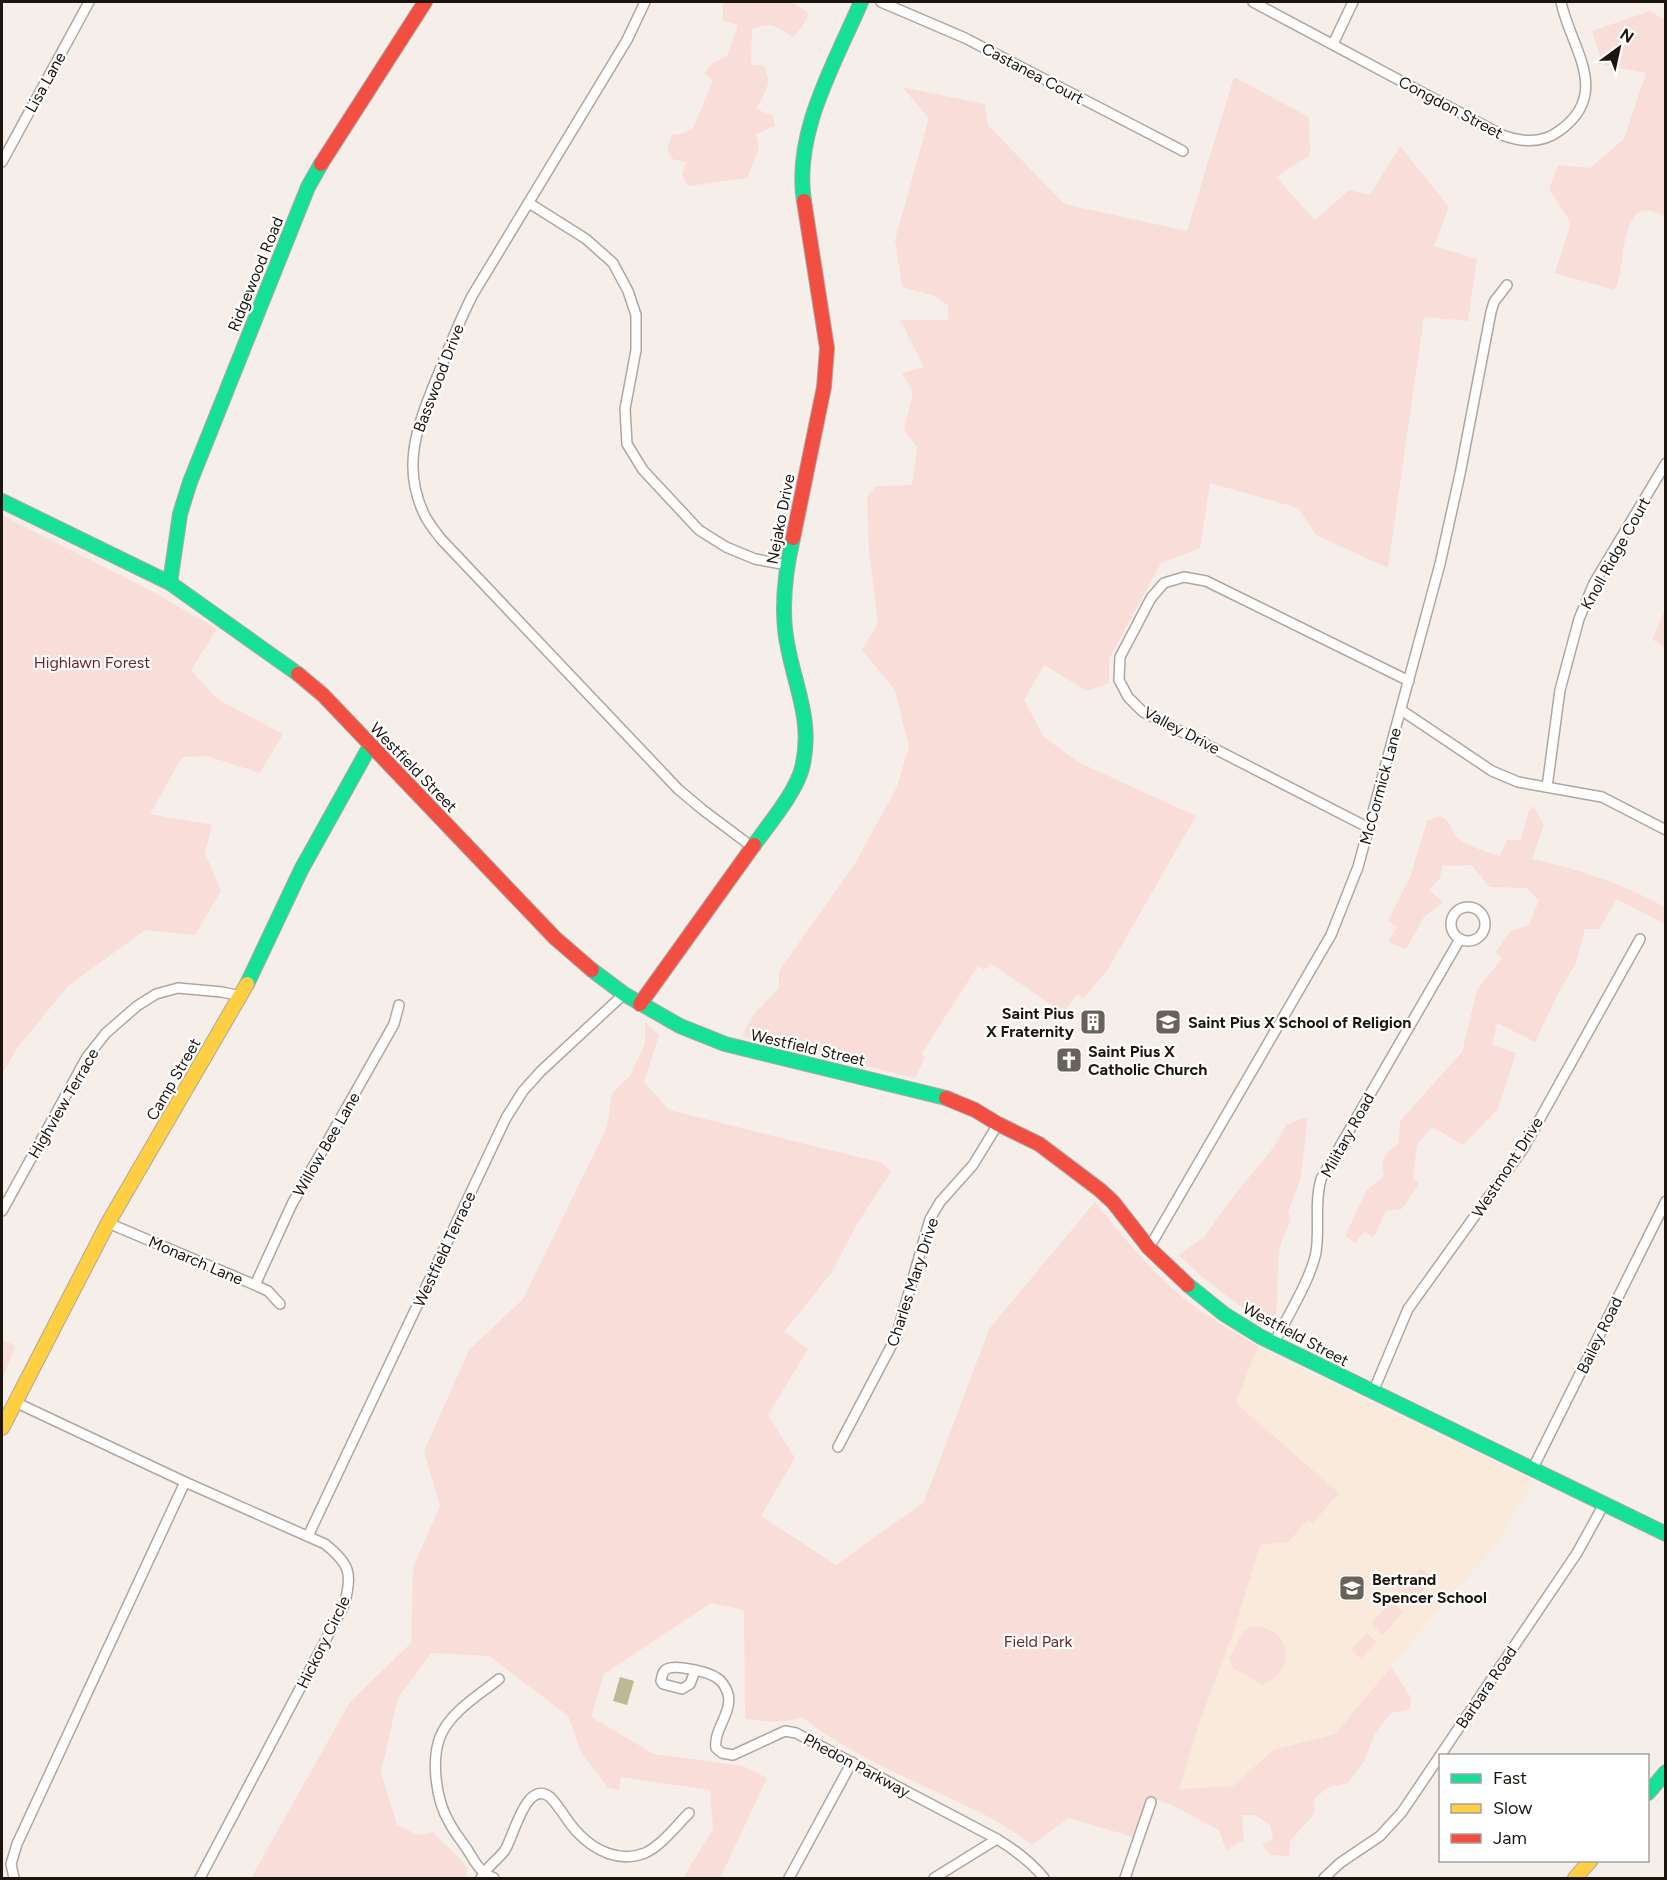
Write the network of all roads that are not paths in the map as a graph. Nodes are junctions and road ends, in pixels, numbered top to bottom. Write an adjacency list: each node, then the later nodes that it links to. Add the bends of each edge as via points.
1 (89, 2): 11 (street, Lisa Lane)
2 (425, 2): 17 (main road, Ridgewood Road, via 308,187 190,482 180,514)
3 (645, 2): 12 (street, Basswood Drive)
4 (861, 2): 16 (main road, Nejako Drive, via 814,111 805,142 804,197 826,348 824,387)
5 (881, 2): 10 (street, Castanea Court, via 965,38)
6 (1252, 2): 9 (street, Congdon Street)
7 (1353, 2): 9 (street)
8 (1561, 2): 9 (street, Congdon Street, via 1585,69 1585,88 1574,117 1554,135 1541,140 1515,140 1502,135)
9 (1333, 44)
10 (1183, 151)
11 (2, 162)
12 (529, 203): 16 (street, via 586,239 613,263 628,291 636,315 636,350 626,409 627,444 643,470 699,530 755,559); 24 (street, Basswood Drive, via 457,325 417,427 412,453 415,487 425,516 441,538 678,789)
13 (1507, 285): 18 (street, McCormick Lane, via 1491,312 1440,564)
14 (1665, 463): 21 (street, Knoll Ridge Court, via 1594,583 1579,618 1560,690)
15 (2, 501): 17 (main road, Westfield Street)
16 (787, 565): 24 (main road, Nejako Drive, via 785,630 804,708 807,739 802,770 786,800)
17 (170, 583): 20 (main road, Westfield Street, via 295,671)
18 (1409, 681): 19 (street, McCormick Lane); 22 (street, Valley Drive, via 1206,580 1184,577 1164,583 1151,598 1120,657 1119,680 1143,712)
19 (1401, 710): 21 (street, via 1492,771 1518,782); 22 (street, McCormick Lane)
20 (370, 746): 27 (main road, Westfield Street, via 555,938); 28 (main road, Camp Street, via 301,870)
21 (1547, 787): 23 (street, via 1602,797)
22 (1369, 828): 35 (street, McCormick Lane, via 1331,935)
23 (1665, 830)
24 (751, 846): 29 (main road, Nejako Drive)
25 (1460, 939): 38 (street, Military Road, via 1321,1179 1315,1257)
26 (1640, 939): 39 (street, Westmont Drive, via 1523,1149 1408,1310)
27 (624, 994): 29 (main road, Westfield Street); 47 (street, Westfield Terrace, via 541,1071 506,1118)
28 (241, 996): 33 (street, Highview Terrace, via 178,988 156,994 136,1006 105,1033 87,1057); 34 (main road, Camp Street)
29 (640, 1004): 31 (main road, Westfield Street, via 724,1044 945,1098)
30 (399, 1005): 36 (street, Willow Bee Lane, via 394,1024 292,1204)
31 (998, 1124): 35 (main road, Westfield Street, via 1039,1144 1100,1190); 42 (street, Charles Mary Drive, via 973,1166 930,1219 896,1337)
32 (1665, 1202): 43 (street, Bailey Road)
33 (2, 1211)
34 (108, 1223): 36 (street, Monarch Lane); 40 (main road, Camp Street)
35 (1149, 1248): 38 (main road, Westfield Street, via 1224,1314)
36 (255, 1285): 37 (street, Monarch Lane, via 268,1291)
37 (280, 1304)
38 (1274, 1345): 39 (main road, Westfield Street)
39 (1373, 1392): 43 (main road, Westfield Street)
40 (15, 1402): 41 (main road, Camp Street); 44 (street, Hickory Circle)
41 (2, 1428)
42 (838, 1447)
43 (1532, 1470): 45 (main road, Westfield Street)
44 (185, 1482): 47 (street, Hickory Circle); 60 (street, via 17,1844 11,1864)
45 (1604, 1504): 46 (main road, Westfield Street); 50 (street, Barbara Road, via 1577,1553)
46 (1665, 1534)
47 (308, 1536): 61 (street, Hickory Circle, via 340,1556 349,1569 344,1605)
48 (695, 1671): 52 (street, Phedon Parkway, via 717,1678 728,1695 715,1742 722,1753 733,1755 785,1731)
49 (499, 1679): 59 (street, via 446,1726 435,1763 436,1783 448,1820)
50 (1441, 1754)
51 (1439, 1757): 67 (street, Barbara Road, via 1402,1812 1380,1836)
52 (852, 1762): 57 (street, Phedon Parkway); 63 (street)
53 (1665, 1772): 54 (main road)
54 (1649, 1791)
55 (1151, 1802): 66 (street)
56 (689, 1813): 59 (street, via 654,1847 623,1857 590,1844 550,1797 537,1793 520,1815 505,1850)
57 (997, 1839): 64 (street); 65 (street, Phedon Parkway, via 1017,1851)
58 (1589, 1862): 68 (main road)
59 (482, 1876): 62 (street)
60 (14, 1878)
61 (200, 1878)
62 (494, 1878)
63 (789, 1878)
64 (934, 1878)
65 (1044, 1878)
66 (1125, 1878)
67 (1324, 1878)
68 (1575, 1878)

